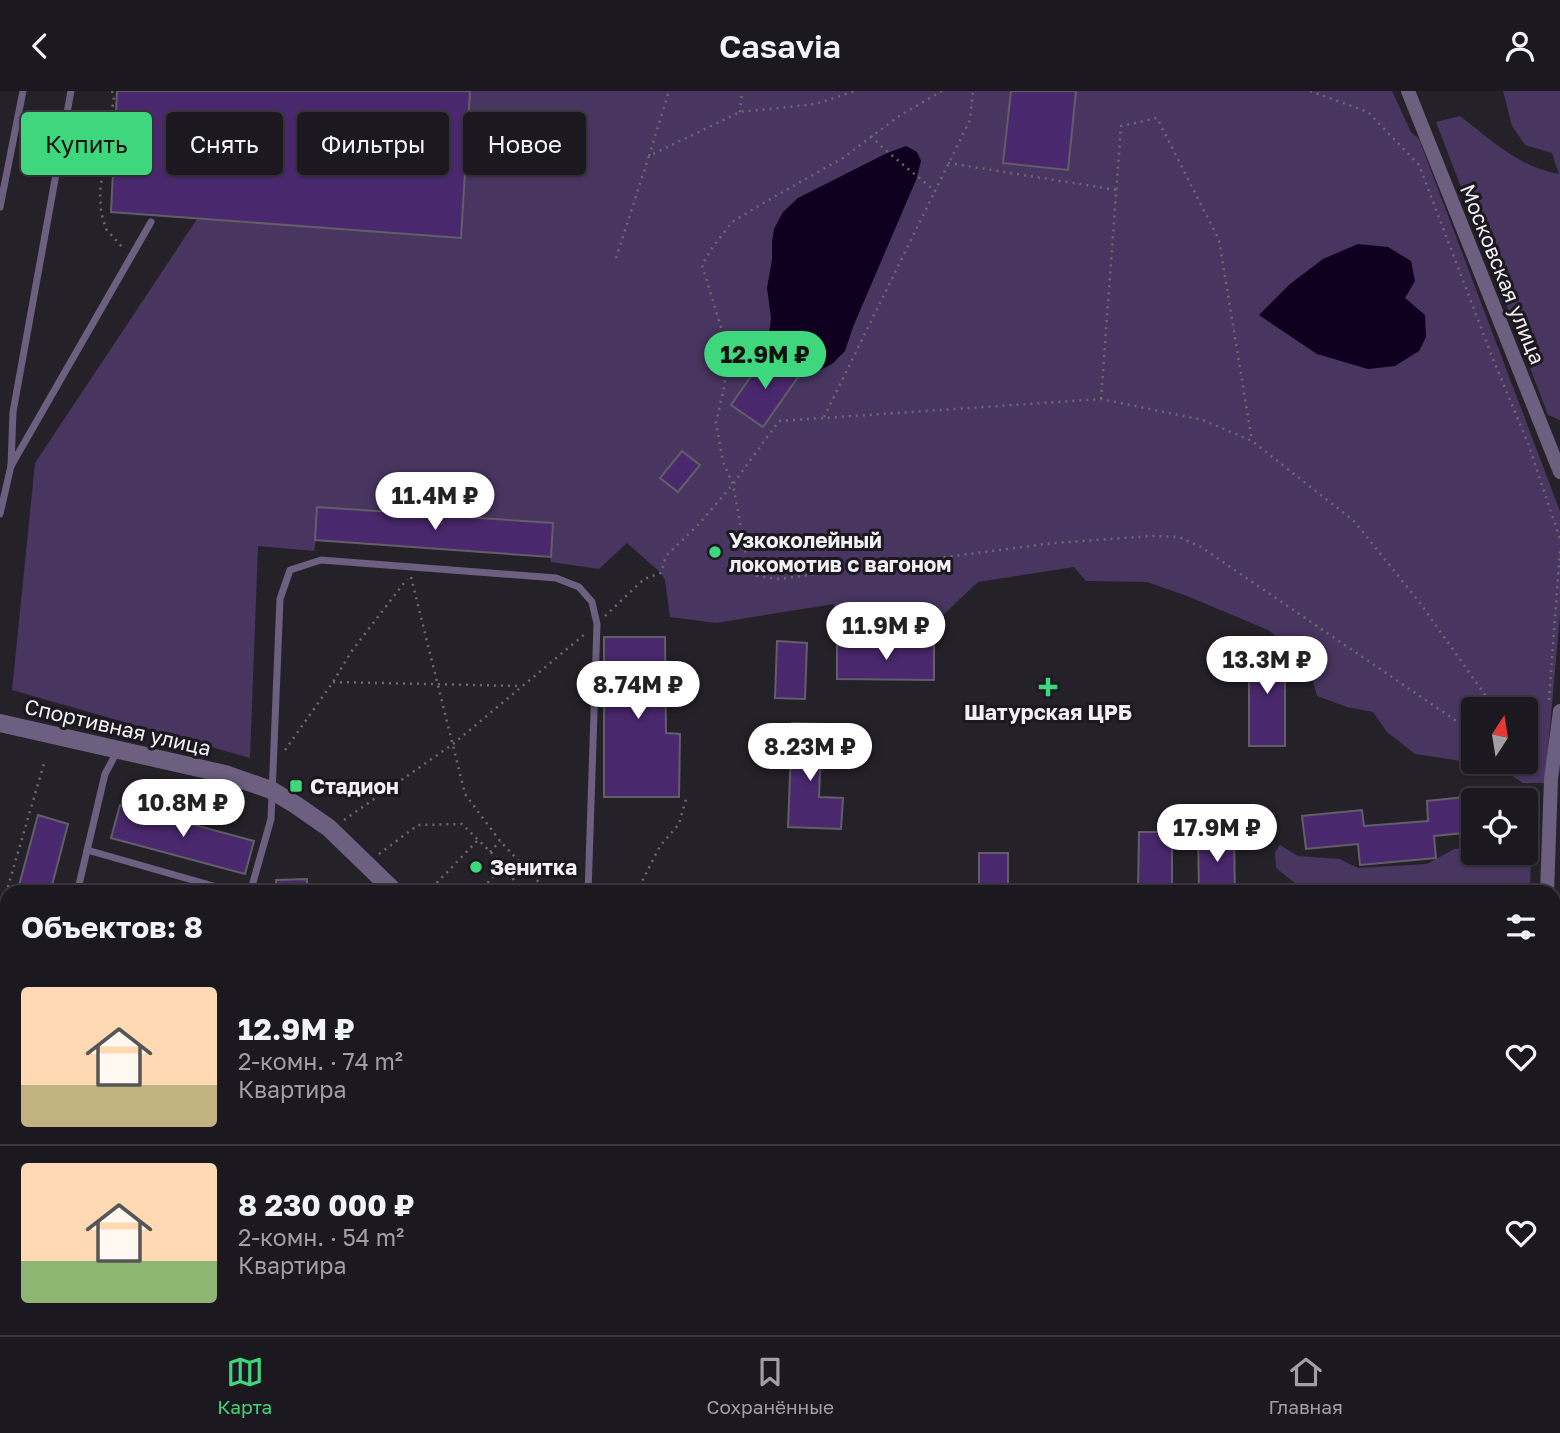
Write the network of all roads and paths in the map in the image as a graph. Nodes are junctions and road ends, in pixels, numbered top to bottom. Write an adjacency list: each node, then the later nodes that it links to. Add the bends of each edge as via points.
1 (23, 91): 17 (lane)
2 (71, 91): 24 (lane, via 13,412)
3 (111, 91): 19 (path, via 114,97 100,191 102,212 106,229)
4 (670, 91): 13 (path)
5 (742, 91): 11 (path)
6 (855, 91): 11 (path, via 816,104)
7 (942, 91): 12 (path)
8 (973, 91): 14 (path, via 970,120)
9 (1310, 91): 28 (path, via 1368,111 1419,165 1528,443)
10 (1408, 91): 25 (street, Московская улица)
11 (740, 112): 13 (path)
12 (871, 136): 16 (path); 26 (path, via 843,158 732,222 702,265 729,354 716,423 723,462)
13 (649, 156): 20 (path)
14 (948, 163): 15 (path); 16 (path)
15 (1118, 190): 21 (path); 23 (path, via 1121,126 1157,118 1219,240)
16 (934, 191): 22 (path)
17 (0, 207)
18 (151, 222): 19 (lane)
19 (130, 257): 24 (lane)
20 (615, 258)
21 (1101, 399): 22 (path); 23 (path, via 1203,420)
22 (824, 417): 26 (path, via 779,421)
23 (1252, 440): 34 (path, via 1354,521)
24 (11, 466): 27 (lane)
25 (1560, 472)
26 (733, 484): 30 (path, via 666,556 661,573 644,579); 37 (path, via 747,561 757,576 778,579 1053,543 1179,537 1201,547)
27 (0, 514)
28 (1560, 539)
29 (1560, 550): 35 (path)
30 (597, 624): 33 (path); 43 (lane, via 592,602 579,587 556,578 321,560 290,569 280,599); 64 (lane)
31 (332, 682): 32 (path); 32 (path, via 410,576); 43 (path)
32 (438, 684): 33 (path); 39 (path)
33 (522, 686): 39 (path)
34 (1487, 697)
35 (1554, 706): 66 (street)
36 (0, 723): 41 (street, Спортивная улица)
37 (1461, 724)
38 (1542, 739): 40 (path)
39 (453, 744): 48 (path); 50 (path, via 465,794)
40 (1538, 744)
41 (118, 750): 46 (street, Спортивная улица, via 225,774); 51 (lane, via 104,774)
42 (46, 760): 55 (path)
43 (273, 767): 46 (lane)
44 (1535, 774): 45 (path)
45 (1540, 784)
46 (271, 790): 58 (lane, via 271,819); 59 (street, Спортивная улица, via 329,828)
47 (686, 799): 65 (path, via 679,824 660,846)
48 (341, 822)
49 (478, 840): 52 (path); 53 (path, via 462,824 418,825); 60 (path)
50 (500, 841): 52 (path); 63 (path)
51 (87, 850): 56 (lane); 57 (lane)
52 (490, 852): 54 (path)
53 (378, 855)
54 (504, 865): 61 (path); 62 (path)
55 (9, 885)
56 (79, 885)
57 (210, 885)
58 (252, 885)
59 (388, 885)
60 (434, 885)
61 (485, 885)
62 (514, 885)
63 (541, 885)
64 (588, 885)
65 (640, 885)
66 (1547, 885)

